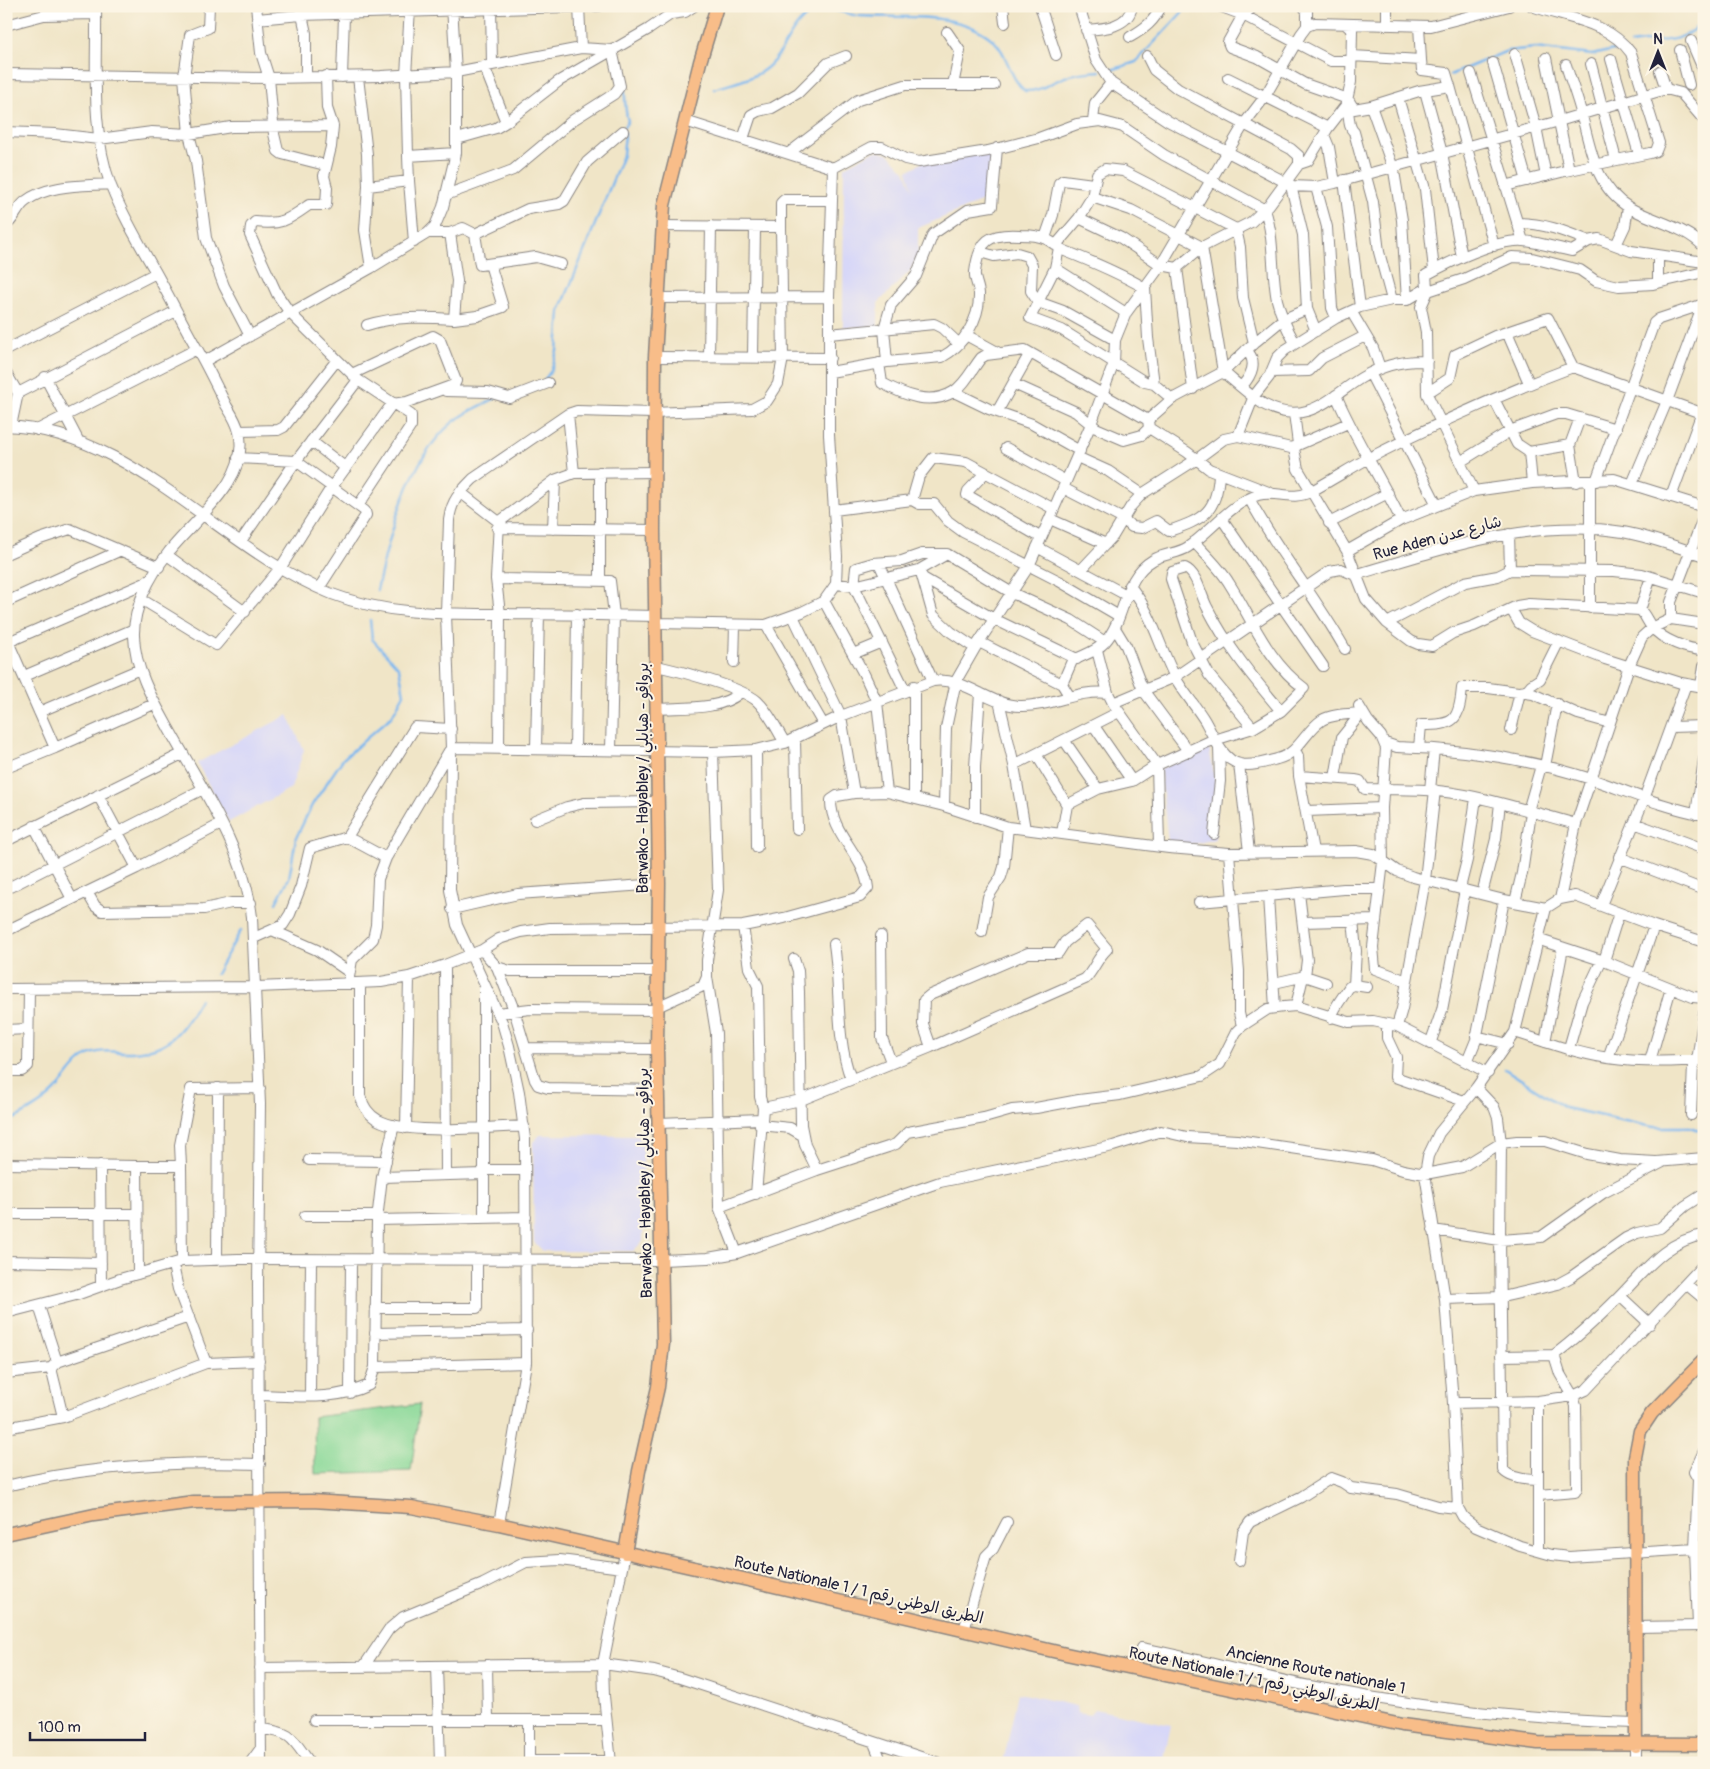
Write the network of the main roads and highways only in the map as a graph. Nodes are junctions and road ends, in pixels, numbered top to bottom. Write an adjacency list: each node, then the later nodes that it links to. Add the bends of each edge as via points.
1 (717, 6): 4 (main road, Barwako - Hayabley / برواقو - هيابلي, via 669,180 662,226 654,356 659,884 657,1049 662,1362)
2 (1704, 1360): 6 (main road, via 1652,1413 1640,1431 1635,1457)
3 (6, 1534): 4 (main road, Route Nationale 1 / الطريق الوطني رقم 1, via 140,1507 260,1500 411,1507)
4 (626, 1553): 6 (main road, Route Nationale 1 / الطريق الوطني رقم 1, via 1185,1680 1402,1725 1538,1743)
5 (1704, 1744): 6 (main road, Route Nationale 1 / الطريق الوطني رقم 1)
6 (1636, 1745)

